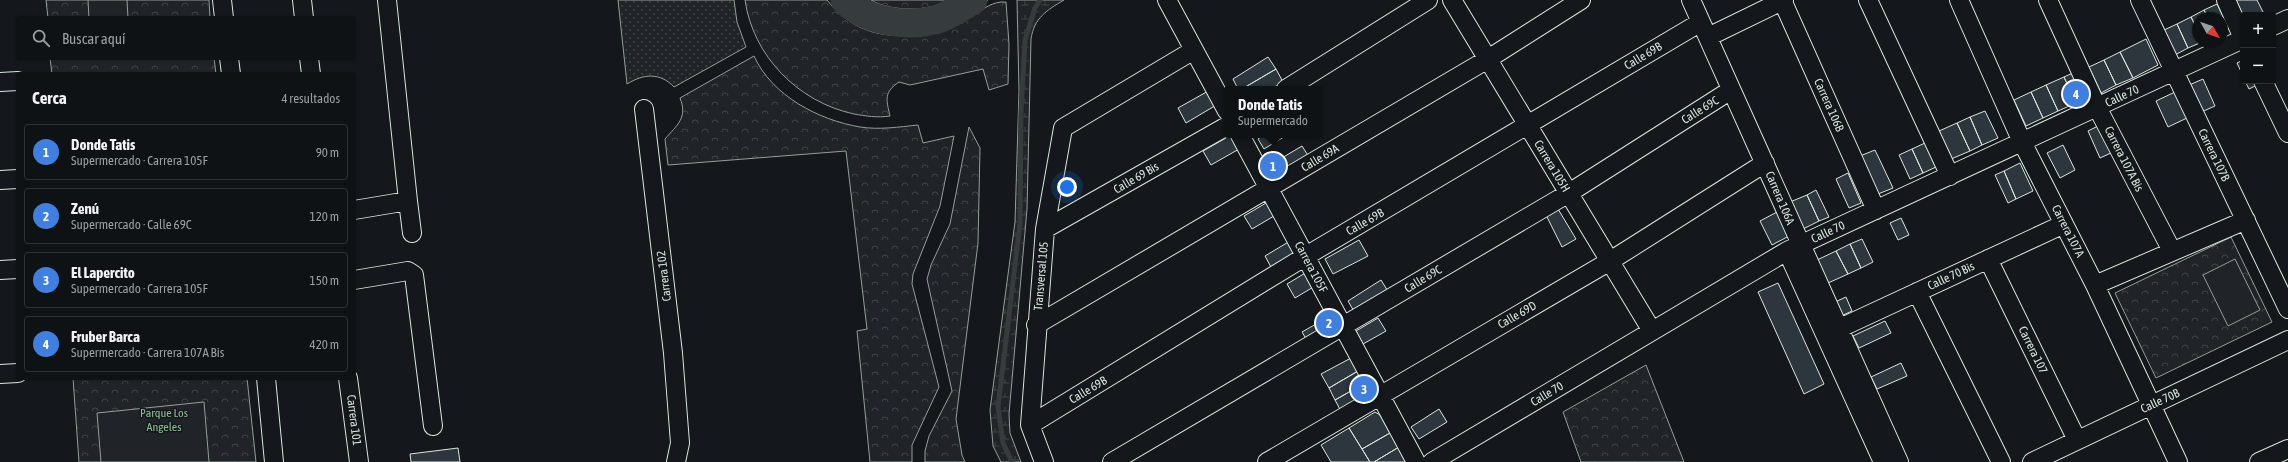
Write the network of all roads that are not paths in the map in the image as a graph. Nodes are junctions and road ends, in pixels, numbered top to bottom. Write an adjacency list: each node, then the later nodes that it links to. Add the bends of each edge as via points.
1 (222, 0): 15 (street)
2 (302, 0): 16 (street)
3 (387, 0): 48 (street)
4 (1167, 0): 22 (street)
5 (1428, 0): 32 (street)
6 (1452, 0): 23 (street, Carrera 105H)
7 (1581, 0): 23 (street, Calle 69A)
8 (1691, 0): 19 (street, Carrera 106A)
9 (1783, 0): 19 (street, Calle 69B); 50 (street, Carrera 106B)
10 (1868, 0): 43 (street)
11 (1958, 0): 41 (street, Carrera 107A)
12 (2048, 0): 35 (street, Carrera 107A Bis)
13 (2140, 0): 26 (street, Carrera 107B)
14 (2226, 0): 20 (street)
15 (224, 16)
16 (304, 16)
17 (2288, 18): 18 (street)
18 (2276, 24)
19 (1705, 29): 33 (street, Carrera 106A); 37 (street, Calle 69B)
20 (2240, 32)
21 (2240, 40): 26 (street, Calle 70)
22 (1194, 50): 34 (street); 53 (street, Transversal 105, via 1063,128)
23 (1488, 59): 37 (street, Carrera 105H); 46 (street, Calle 69A)
24 (229, 60): 27 (street)
25 (309, 60): 28 (street)
26 (2174, 71): 35 (street, Calle 70); 51 (street, Carrera 107B)
27 (231, 72)
28 (311, 72)
29 (16, 81): 30 (street)
30 (0, 82)
31 (2264, 84): 39 (street)
32 (1291, 86)
33 (1731, 90): 42 (street, Carrera 106A); 47 (street, Calle 69C)
34 (1224, 105)
35 (2097, 107): 41 (street, Calle 70); 56 (street, Carrera 107A Bis)
36 (644, 109): 80 (street, Carrera 102, via 673,353)
37 (1528, 126): 47 (street, Carrera 105H); 57 (street, Calle 69B)
38 (1224, 128): 53 (street, Calle 69 Bis)
39 (2288, 133)
40 (1242, 138): 46 (street, Carrera 105F)
41 (2022, 142): 43 (street, Calle 70); 52 (street, Carrera 107A)
42 (1765, 163): 55 (street, Carrera 106A); 59 (street, Calle 69D)
43 (1950, 176): 50 (street, Calle 70)
44 (16, 179): 45 (street)
45 (0, 180)
46 (1269, 188): 57 (street, Carrera 105F); 66 (street, Calle 69A)
47 (1569, 193): 59 (street, Carrera 105H); 67 (street, Calle 69C)
48 (408, 201): 49 (street); 54 (street)
49 (356, 210)
50 (1876, 210): 55 (street, Calle 70)
51 (2246, 220): 56 (street); 65 (street, Carrera 107B)
52 (2064, 224): 58 (street, Calle 70 Bis); 63 (street, Carrera 107A)
53 (1045, 229): 66 (street, Transversal 105)
54 (412, 233)
55 (1794, 248): 68 (street, Carrera 106A); 69 (street, Calle 70); 91 (street, Carrera 106A)
56 (2172, 251): 63 (street)
57 (1306, 256): 67 (street, Carrera 105F); 77 (street, Calle 69B)
58 (1988, 259): 64 (street, Calle 70 Bis); 79 (street, Carrera 107)
59 (1610, 261): 69 (street, Carrera 105H); 75 (street, Calle 69D)
60 (16, 269): 61 (street)
61 (0, 270)
62 (356, 280): 78 (street, via 408,272 414,275)
63 (2095, 285): 76 (street, Carrera 107A)
64 (1917, 292): 68 (street, Calle 70 Bis); 93 (street)
65 (2288, 309)
66 (1036, 325): 77 (street, Transversal 105)
67 (1343, 326): 75 (street, Carrera 105F); 87 (street, Calle 69C)
68 (1838, 329): 92 (street, Carrera 106A)
69 (1652, 331): 90 (street, Calle 70)
70 (2288, 340): 76 (street, Calle 70B)
71 (16, 373): 72 (street)
72 (0, 374)
73 (266, 380): 82 (street)
74 (348, 380): 83 (street, Carrera 101)
75 (1380, 396): 88 (street, Calle 69D); 89 (street, Carrera 105F)
76 (2152, 405): 79 (street, Calle 70B); 95 (street, Carrera 107A)
77 (1030, 425): 86 (street)
78 (433, 426)
79 (2078, 440): 94 (street, Calle 70B)
80 (680, 443): 84 (street, Carrera 102); 85 (street, Carrera 102)
81 (2288, 449): 96 (street)
82 (274, 462)
83 (359, 462)
84 (676, 462)
85 (686, 462)
86 (1044, 462)
87 (1112, 462)
88 (1267, 462)
89 (1416, 462)
90 (1432, 462)
91 (1883, 462)
92 (1899, 462)
93 (2001, 462)
94 (2032, 462)
95 (2178, 462)
96 (2259, 462)

